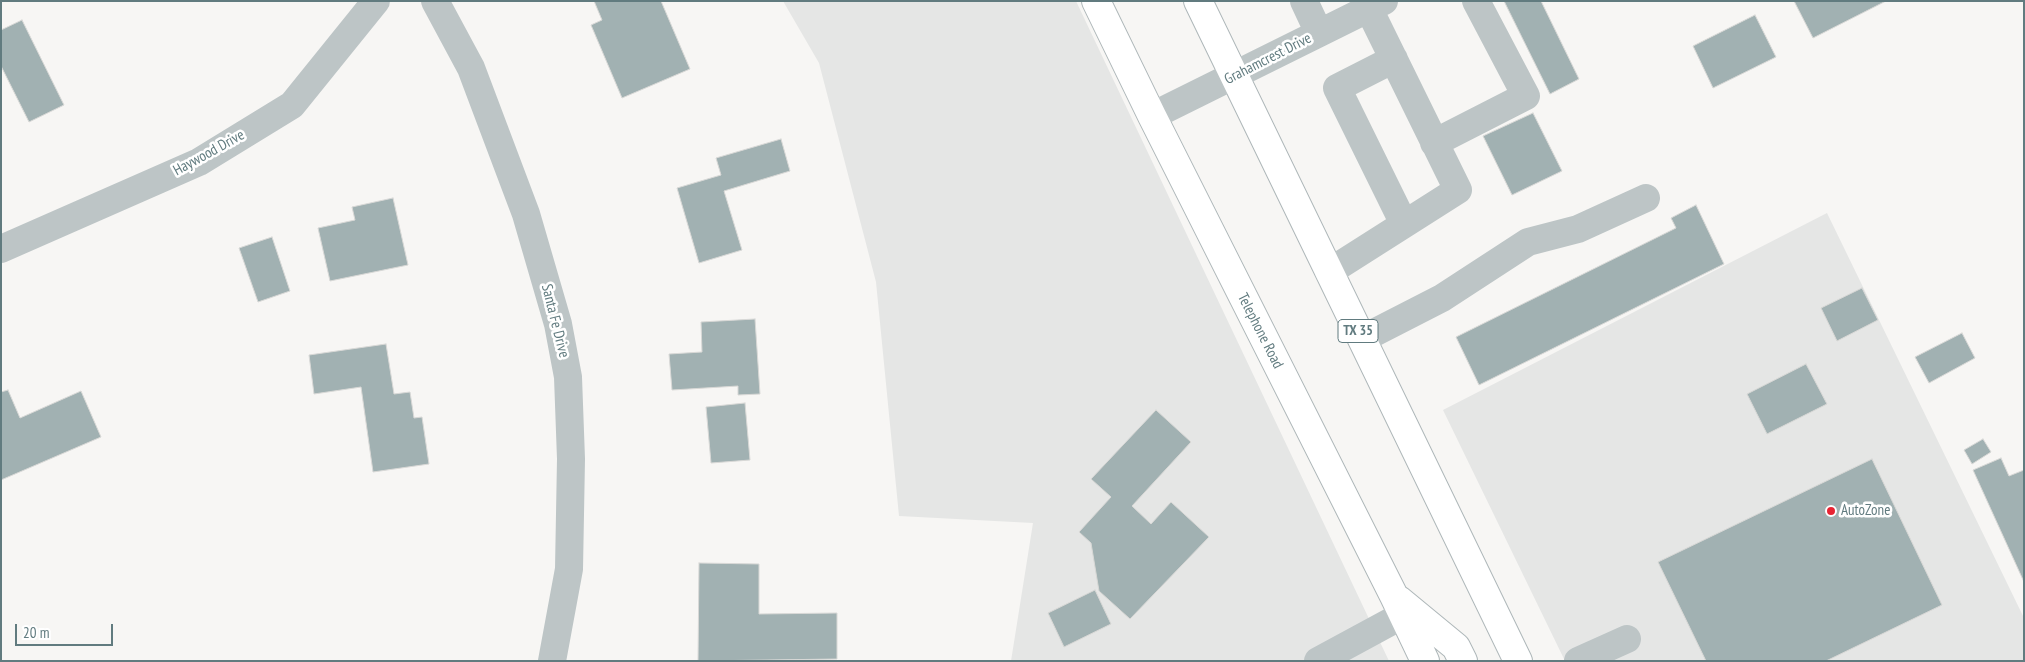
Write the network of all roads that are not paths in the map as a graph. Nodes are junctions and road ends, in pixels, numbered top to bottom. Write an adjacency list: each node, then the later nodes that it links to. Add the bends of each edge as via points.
1 (376, 1): 15 (street, Haywood Drive, via 292,105 199,162)
2 (435, 1): 21 (street, Santa Fe Drive, via 471,68 526,214 558,324 568,378 571,458 569,569)
3 (1096, 1): 11 (main road, Telephone Road)
4 (1198, 1): 10 (main road, TX 35)
5 (1304, 1): 8 (street)
6 (1476, 1): 12 (street, via 1526,96)
7 (1376, 5): 8 (street, Grahamcrest Drive); 9 (street)
8 (1319, 33): 10 (street, Grahamcrest Drive)
9 (1394, 59): 12 (street); 14 (street, via 1337,88)
10 (1234, 76): 11 (street, Grahamcrest Drive); 16 (main road, TX 35)
11 (1152, 116): 18 (main road, Telephone Road)
12 (1434, 143): 14 (street, via 1458,190)
13 (1646, 198): 17 (street, via 1578,229 1528,242 1442,298)
14 (1404, 224): 16 (street)
15 (1, 249)
16 (1329, 272): 17 (main road, TX 35)
17 (1362, 339): 24 (main road, TX 35)
18 (1399, 606): 20 (street); 22 (main road, Telephone Road); 23 (main road, via 1456,647)
19 (1627, 639): 25 (street)
20 (1329, 658)
21 (552, 661)
22 (1424, 661)
23 (1463, 661)
24 (1518, 661)
25 (1578, 661)

